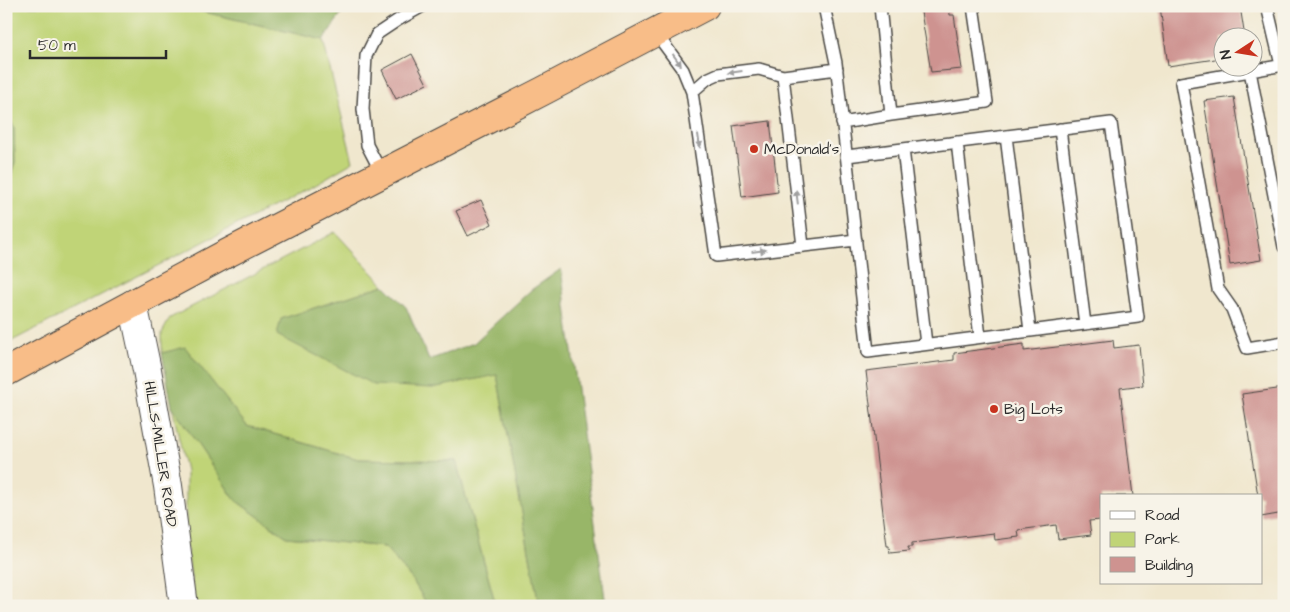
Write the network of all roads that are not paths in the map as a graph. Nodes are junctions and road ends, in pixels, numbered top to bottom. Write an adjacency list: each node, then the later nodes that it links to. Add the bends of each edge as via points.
1 (423, 6): 22 (lane, via 377,34 366,56 363,110 367,145)
2 (705, 6): 7 (highway)
3 (824, 6): 10 (lane)
4 (880, 6): 15 (lane)
5 (973, 6): 15 (lane, via 987,102)
6 (1267, 6): 8 (lane)
7 (655, 32): 14 (lane, one-way to 14, via 683,70); 22 (highway)
8 (1282, 65): 9 (lane)
9 (1262, 69)
10 (837, 70): 11 (lane); 16 (lane)
11 (783, 76): 14 (lane, one-way to 14, via 760,69 718,74 706,79); 24 (lane, one-way to 11)
12 (1212, 78): 30 (lane, via 1182,83 1218,289 1232,309 1247,348)
13 (1251, 78): 25 (lane)
14 (692, 92): 24 (lane, one-way to 24, via 716,256)
15 (891, 115): 16 (lane)
16 (842, 123): 21 (lane)
17 (1060, 129): 18 (lane); 27 (lane); 27 (lane, via 1111,122 1137,307 1138,317)
18 (1006, 136): 19 (lane); 28 (lane)
19 (957, 142): 20 (lane); 29 (lane)
20 (903, 149): 21 (lane); 31 (lane)
21 (847, 156): 23 (lane)
22 (382, 174): 26 (highway)
23 (856, 240): 24 (lane); 31 (lane, via 868,352)
24 (803, 246)
25 (1284, 247)
26 (133, 304): 32 (highway); 33 (street, HILLS-MILLER ROAD, via 168,486)
27 (1086, 324): 28 (lane)
28 (1030, 331): 29 (lane)
29 (980, 338): 31 (lane)
30 (1284, 342)
31 (926, 344)
32 (6, 372)
33 (184, 606)

